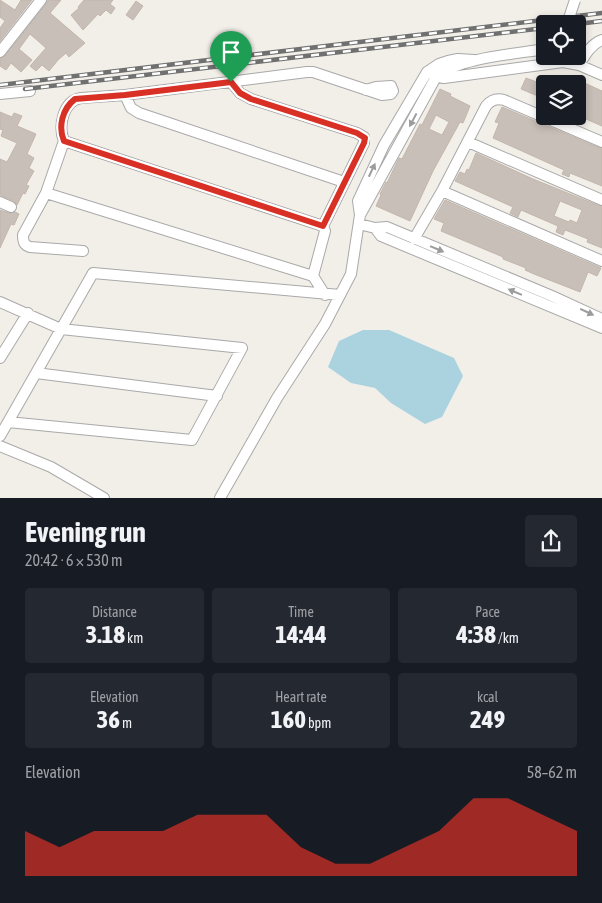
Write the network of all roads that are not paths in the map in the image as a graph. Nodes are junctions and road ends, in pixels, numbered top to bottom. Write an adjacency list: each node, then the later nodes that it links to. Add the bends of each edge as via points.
1 (41, 0): 6 (street)
2 (575, 0): 3 (street, bridge)
3 (570, 15)
4 (602, 40): 7 (street)
5 (536, 50): 10 (street, via 474,60 458,59 450,64 439,64)
6 (0, 52)
7 (586, 54)
8 (542, 65): 10 (street, via 444,78)
9 (579, 65): 11 (street)
10 (432, 74): 20 (street); 21 (street, one-way to 21)
11 (602, 75)
12 (231, 82): 13 (street, via 313,72); 16 (street); 22 (street, via 240,93 251,99 362,135 364,143)
13 (366, 90)
14 (30, 91): 15 (street)
15 (0, 94)
16 (125, 95): 17 (street, via 71,102 61,121); 22 (street, via 131,108 139,113)
17 (64, 141): 24 (street); 29 (street)
18 (468, 142): 19 (street, via 486,106 498,99); 23 (street); 25 (street)
19 (602, 142)
20 (384, 145): 21 (street); 28 (street, one-way to 20, via 358,201)
21 (397, 150): 28 (street)
22 (344, 182): 29 (street)
23 (442, 191): 31 (street); 33 (street)
24 (46, 193): 32 (street, via 23,235 25,244); 35 (street)
25 (602, 200)
26 (0, 202): 27 (street)
27 (11, 207)
28 (359, 220): 30 (street); 37 (street, via 351,274)
29 (323, 226): 35 (street, via 325,231)
30 (376, 228): 31 (street, via 386,227); 34 (street, via 381,236)
31 (414, 239): 34 (street, one-way to 34)
32 (83, 251)
33 (602, 261)
34 (460, 263): 40 (street, one-way to 40, via 552,296); 41 (street, one-way to 34)
35 (313, 276): 36 (street)
36 (325, 295): 37 (street); 42 (street, via 92,273)
37 (340, 295): 50 (street)
38 (0, 302): 39 (street)
39 (28, 313): 42 (street); 43 (street)
40 (602, 319)
41 (602, 328)
42 (61, 329): 44 (street); 45 (street, via 242,348)
43 (1, 354)
44 (36, 373): 45 (street); 46 (street)
45 (216, 396): 46 (street, via 192,440)
46 (8, 422): 47 (street)
47 (0, 436)
48 (0, 446): 49 (street, via 51,467)
49 (104, 498)
50 (220, 498)

